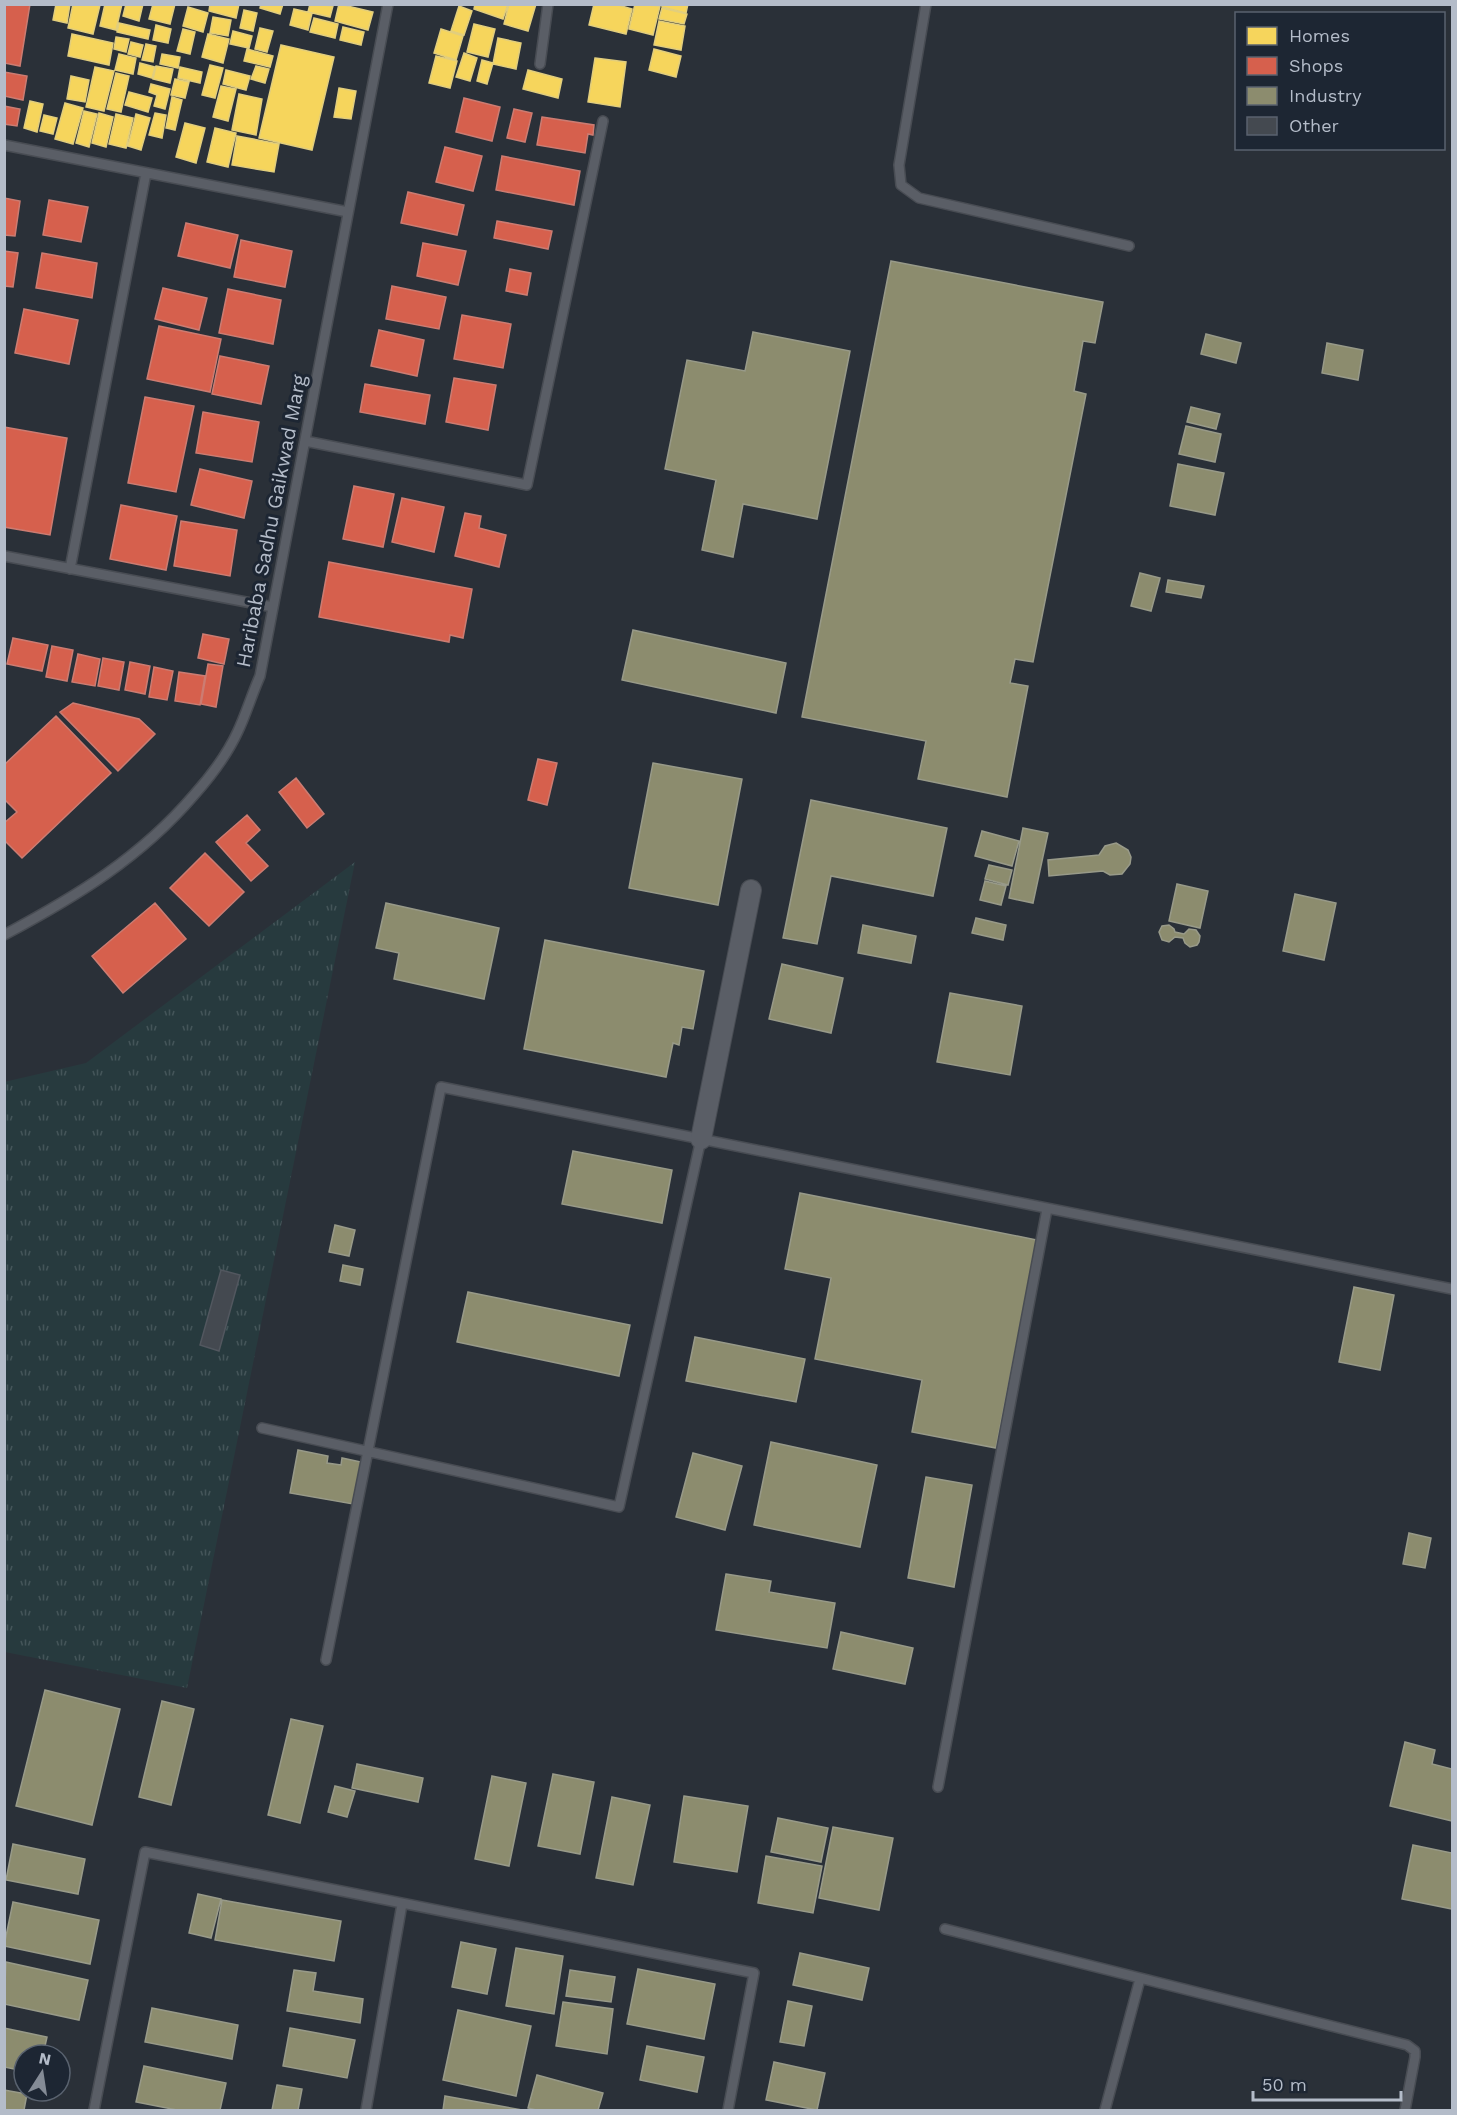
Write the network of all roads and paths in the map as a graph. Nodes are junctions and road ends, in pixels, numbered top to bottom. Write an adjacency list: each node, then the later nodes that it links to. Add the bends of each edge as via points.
1 (388, 4): 8 (lane, Haribaba Sadhu Gaikwad Marg)
2 (548, 4): 4 (lane)
3 (926, 4): 9 (lane, via 899,165 901,185 919,198)
4 (540, 64)
5 (603, 121): 10 (lane, via 527,485)
6 (4, 145): 7 (lane)
7 (146, 172): 8 (lane); 12 (lane)
8 (348, 213): 10 (lane, Haribaba Sadhu Gaikwad Marg)
9 (1129, 246)
10 (304, 441): 13 (lane, Haribaba Sadhu Gaikwad Marg)
11 (4, 556): 12 (lane)
12 (70, 569): 13 (lane)
13 (273, 607): 15 (lane, Haribaba Sadhu Gaikwad Marg, via 260,676 238,732 212,774 169,824 120,866 63,904)
14 (751, 891): 16 (street)
15 (4, 935)
16 (701, 1139): 17 (lane); 20 (lane, via 619,1507); 20 (lane, via 441,1088)
17 (1047, 1209): 18 (lane); 22 (lane)
18 (1452, 1289)
19 (262, 1428): 20 (lane)
20 (368, 1451): 21 (lane)
21 (326, 1660)
22 (938, 1787)
23 (402, 1904): 26 (lane, via 145,1852); 27 (lane); 28 (lane, via 754,1973)
24 (945, 1929): 25 (lane)
25 (1140, 1979): 29 (lane); 30 (lane, via 1412,2048 1415,2057)
26 (94, 2110)
27 (366, 2110)
28 (728, 2110)
29 (1105, 2110)
30 (1405, 2110)

